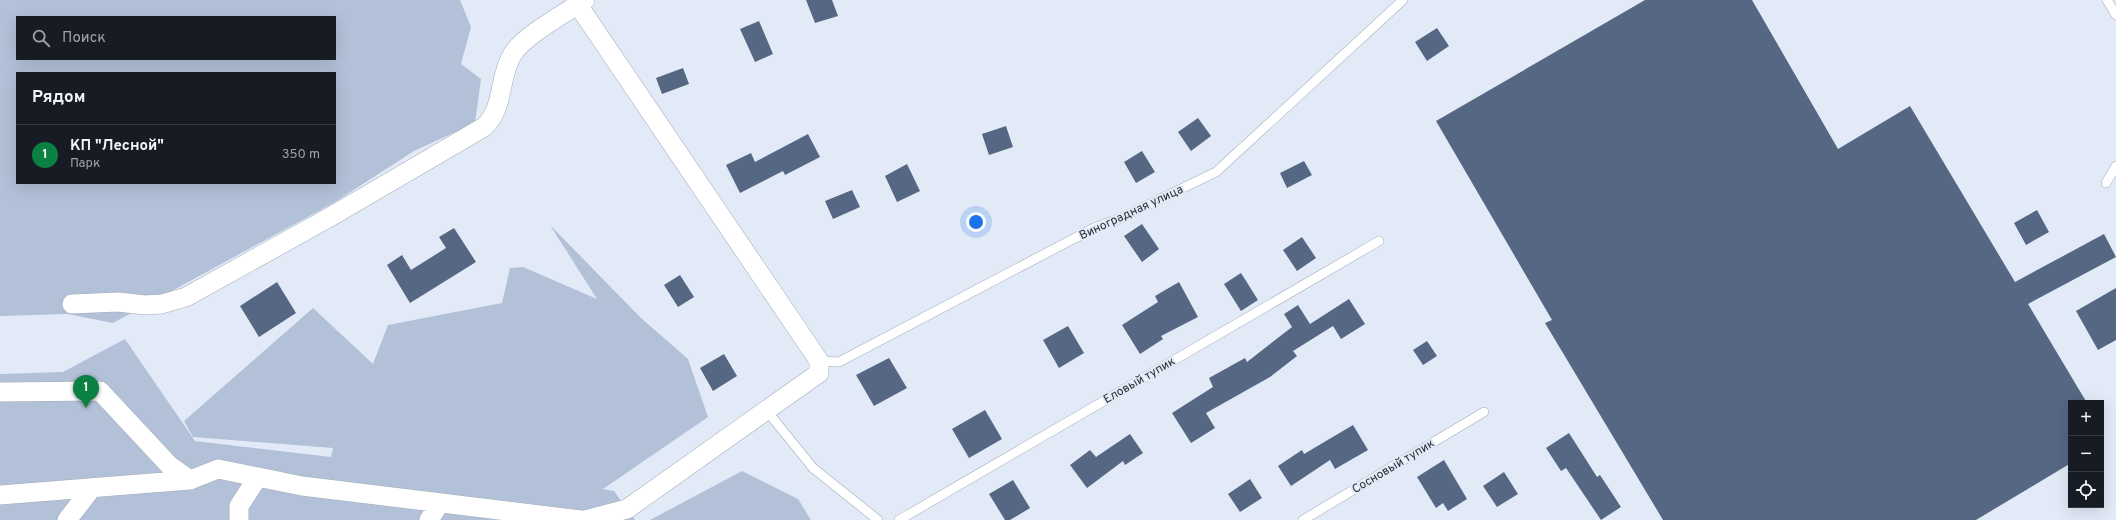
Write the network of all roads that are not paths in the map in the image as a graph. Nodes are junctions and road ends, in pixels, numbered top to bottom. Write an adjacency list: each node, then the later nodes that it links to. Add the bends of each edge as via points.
1 (1403, 0): 9 (lane, Виноградная улица, via 1216,172 1121,218 1094,228 839,362)
2 (2108, 0): 4 (lane)
3 (582, 3): 8 (street, via 523,42 512,54 505,70 497,106 492,119 484,127 186,297 162,304); 9 (street)
4 (2116, 15)
5 (2116, 166): 6 (lane)
6 (2106, 182)
7 (1379, 241): 25 (lane, Еловый тупик)
8 (72, 304)
9 (820, 361): 11 (street, via 819,373)
10 (0, 392): 14 (street, via 100,391 169,465)
11 (767, 411): 23 (street, via 627,510); 24 (lane, via 813,468)
12 (1484, 412): 26 (lane, Сосновый тупик)
13 (258, 477): 14 (street, via 218,470); 17 (street, via 302,486); 20 (street, via 239,506)
14 (190, 480): 15 (street)
15 (92, 488): 16 (street); 19 (street)
16 (0, 495)
17 (440, 503): 18 (street); 21 (street)
18 (527, 517): 22 (street)
19 (67, 520)
20 (239, 520)
21 (429, 520)
22 (581, 520)
23 (585, 520)
24 (878, 520)
25 (899, 520)
26 (1303, 520)

